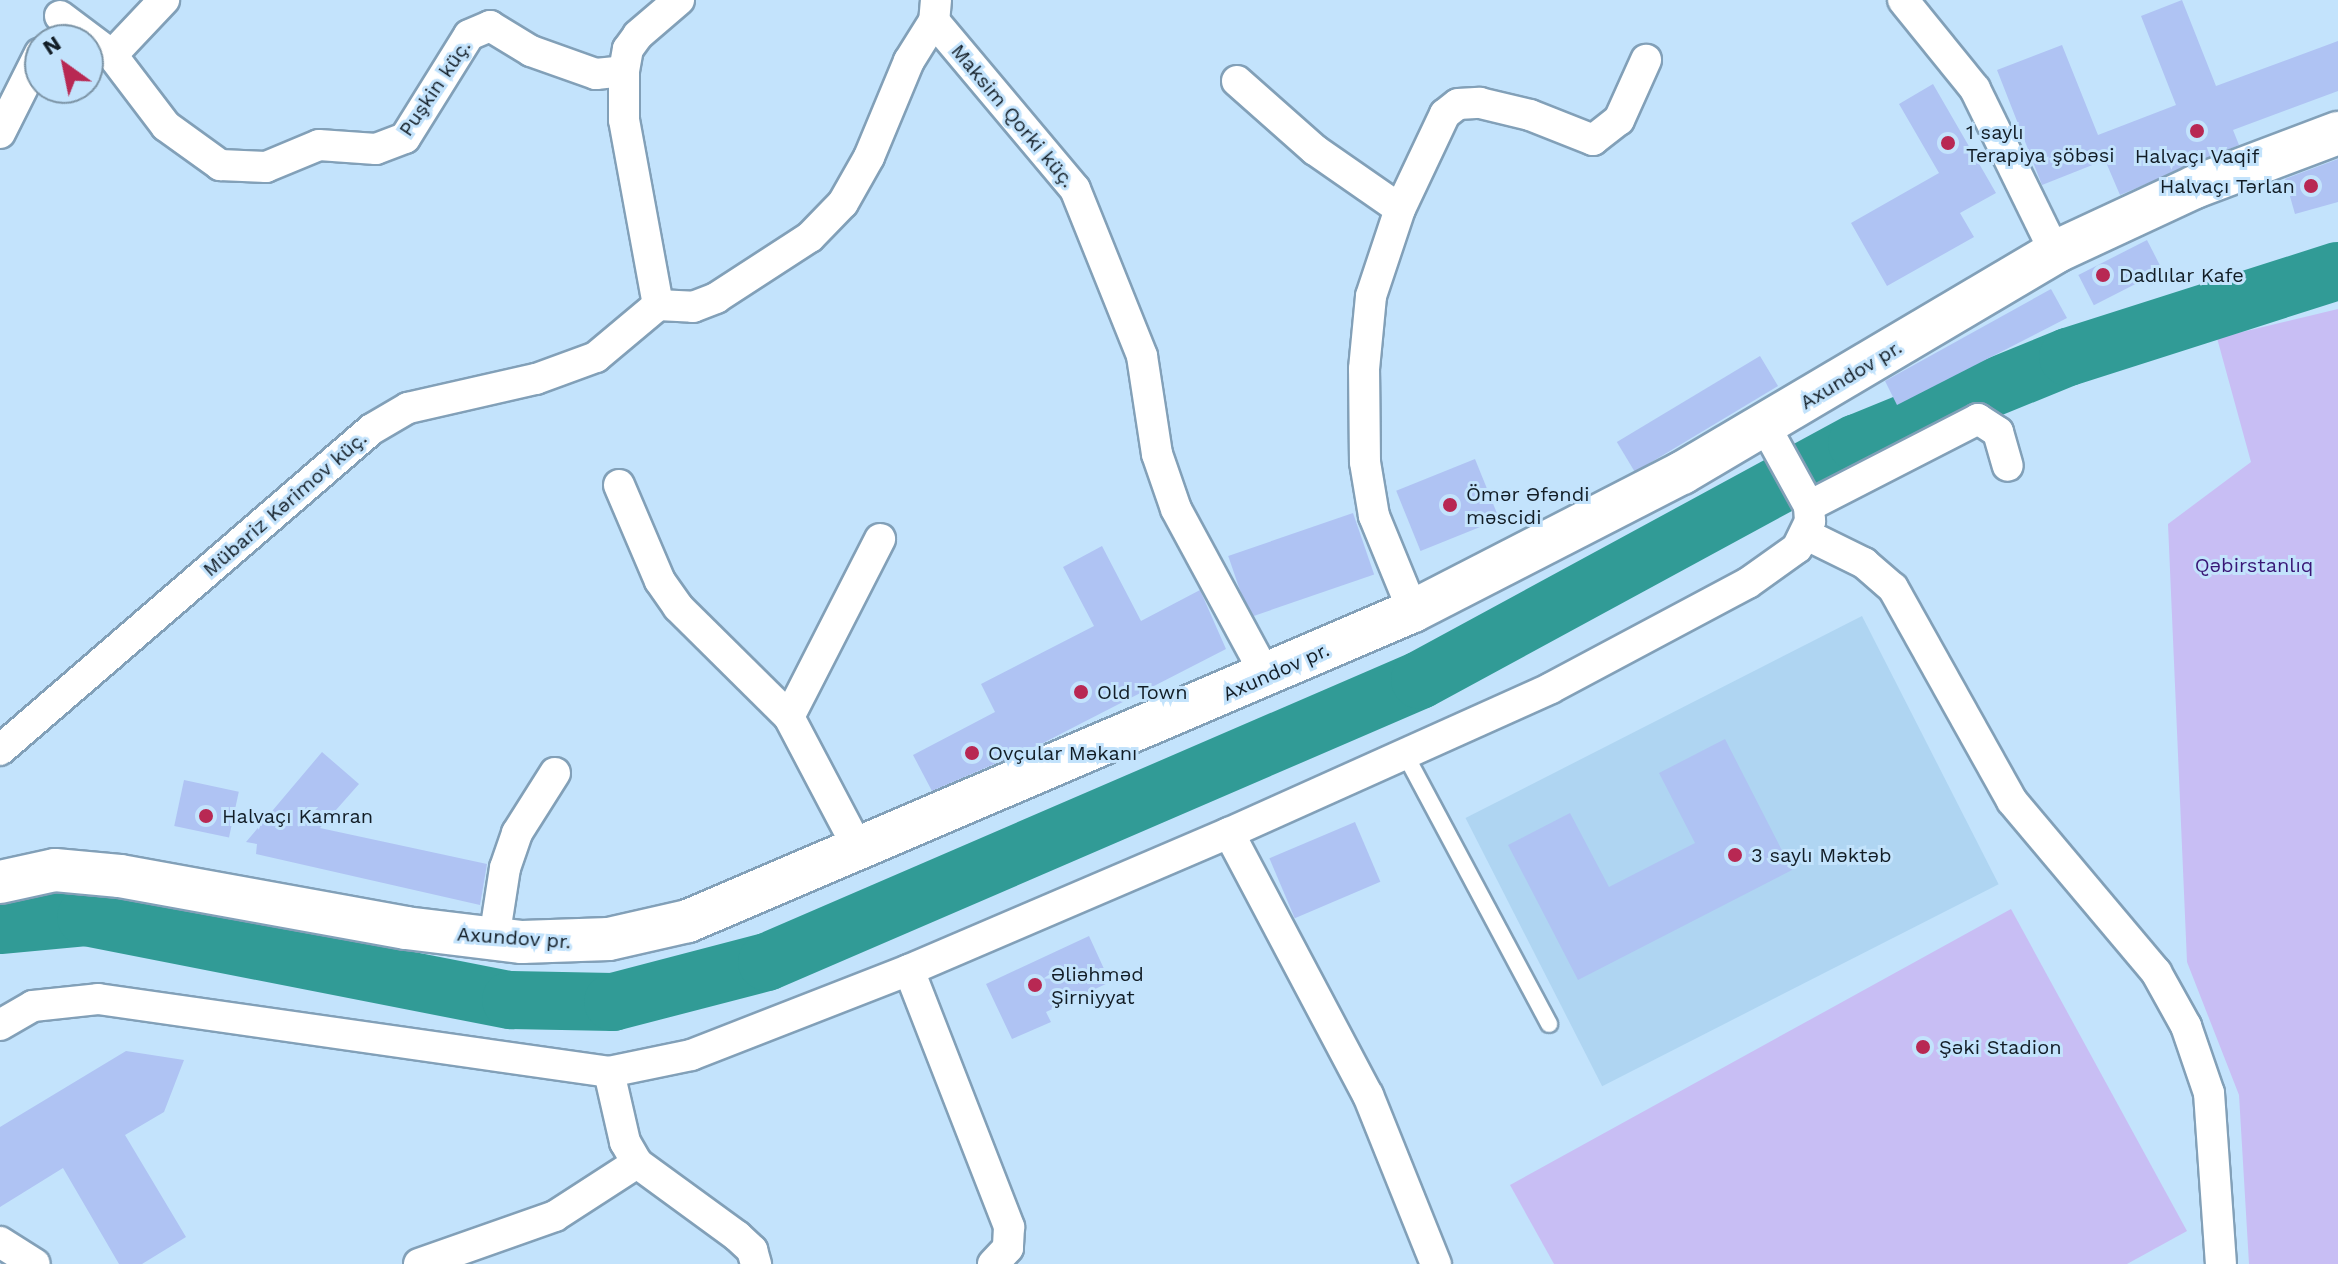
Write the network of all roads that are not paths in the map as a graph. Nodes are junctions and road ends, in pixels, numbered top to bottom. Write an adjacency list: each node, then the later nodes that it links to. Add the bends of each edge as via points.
1 (164, 0): 6 (street)
2 (679, 0): 8 (street, via 638,35 628,49)
3 (1903, 0): 15 (street, via 1975,89)
4 (935, 11): 16 (street, via 843,203 810,237 716,298 693,307); 23 (street, Maksim Qorki küç., via 1075,189 1142,356 1157,454 1176,509)
5 (55, 19): 6 (street, Puşkin küç.)
6 (112, 55): 8 (street, Puşkin küç., via 166,126 220,165 266,167 319,145 376,149 405,138 469,35 490,26 531,51 596,74)
7 (1646, 60): 14 (street, via 1619,120 1593,140 1530,115 1480,103 1458,104 1445,114)
8 (624, 71): 16 (street, via 624,120)
9 (24, 73): 11 (street)
10 (1237, 81): 14 (street, via 1315,150)
11 (9, 92): 12 (street)
12 (0, 133)
13 (2338, 133): 15 (street, Axundov pr., via 2195,187)
14 (1400, 209): 22 (street, via 1371,296 1364,369 1365,462 1374,516)
15 (2055, 252): 17 (street, Axundov pr.)
16 (658, 305): 25 (street, Mübariz Kərimov küç., via 596,357 536,379 408,408 372,429)
17 (1773, 440): 20 (street); 22 (street, Axundov pr.)
18 (2008, 466): 20 (street, via 1998,432 1978,419)
19 (619, 485): 24 (street, via 660,581 678,607)
20 (1808, 521): 26 (street, via 1780,562 1646,639); 43 (street, via 1893,588 2012,801 2156,972 2186,1026 2209,1093)
21 (880, 539): 24 (street)
22 (1413, 611): 23 (street, Axundov pr.)
23 (1267, 677): 29 (street, Axundov pr.)
24 (789, 717): 29 (street)
25 (0, 750)
26 (1405, 754): 28 (street); 33 (lane)
27 (555, 773): 31 (street, via 517,833 505,868)
28 (1229, 833): 32 (street); 42 (street, via 1368,1095)
29 (859, 850): 31 (street, Axundov pr., via 650,932 564,944)
30 (0, 880): 31 (street, Axundov pr., via 55,870 120,876)
31 (494, 939)
32 (909, 970): 35 (street, via 691,1055); 38 (street, via 1009,1227)
33 (1549, 1024)
34 (0, 1025): 35 (street, via 33,1006 98,999)
35 (609, 1072): 36 (street, via 625,1142)
36 (637, 1163): 40 (street, via 555,1216); 41 (street, via 737,1236 752,1250)
37 (0, 1242): 39 (street)
38 (1006, 1259)
39 (35, 1264)
40 (419, 1264)
41 (756, 1264)
42 (1436, 1264)
43 (2221, 1264)

